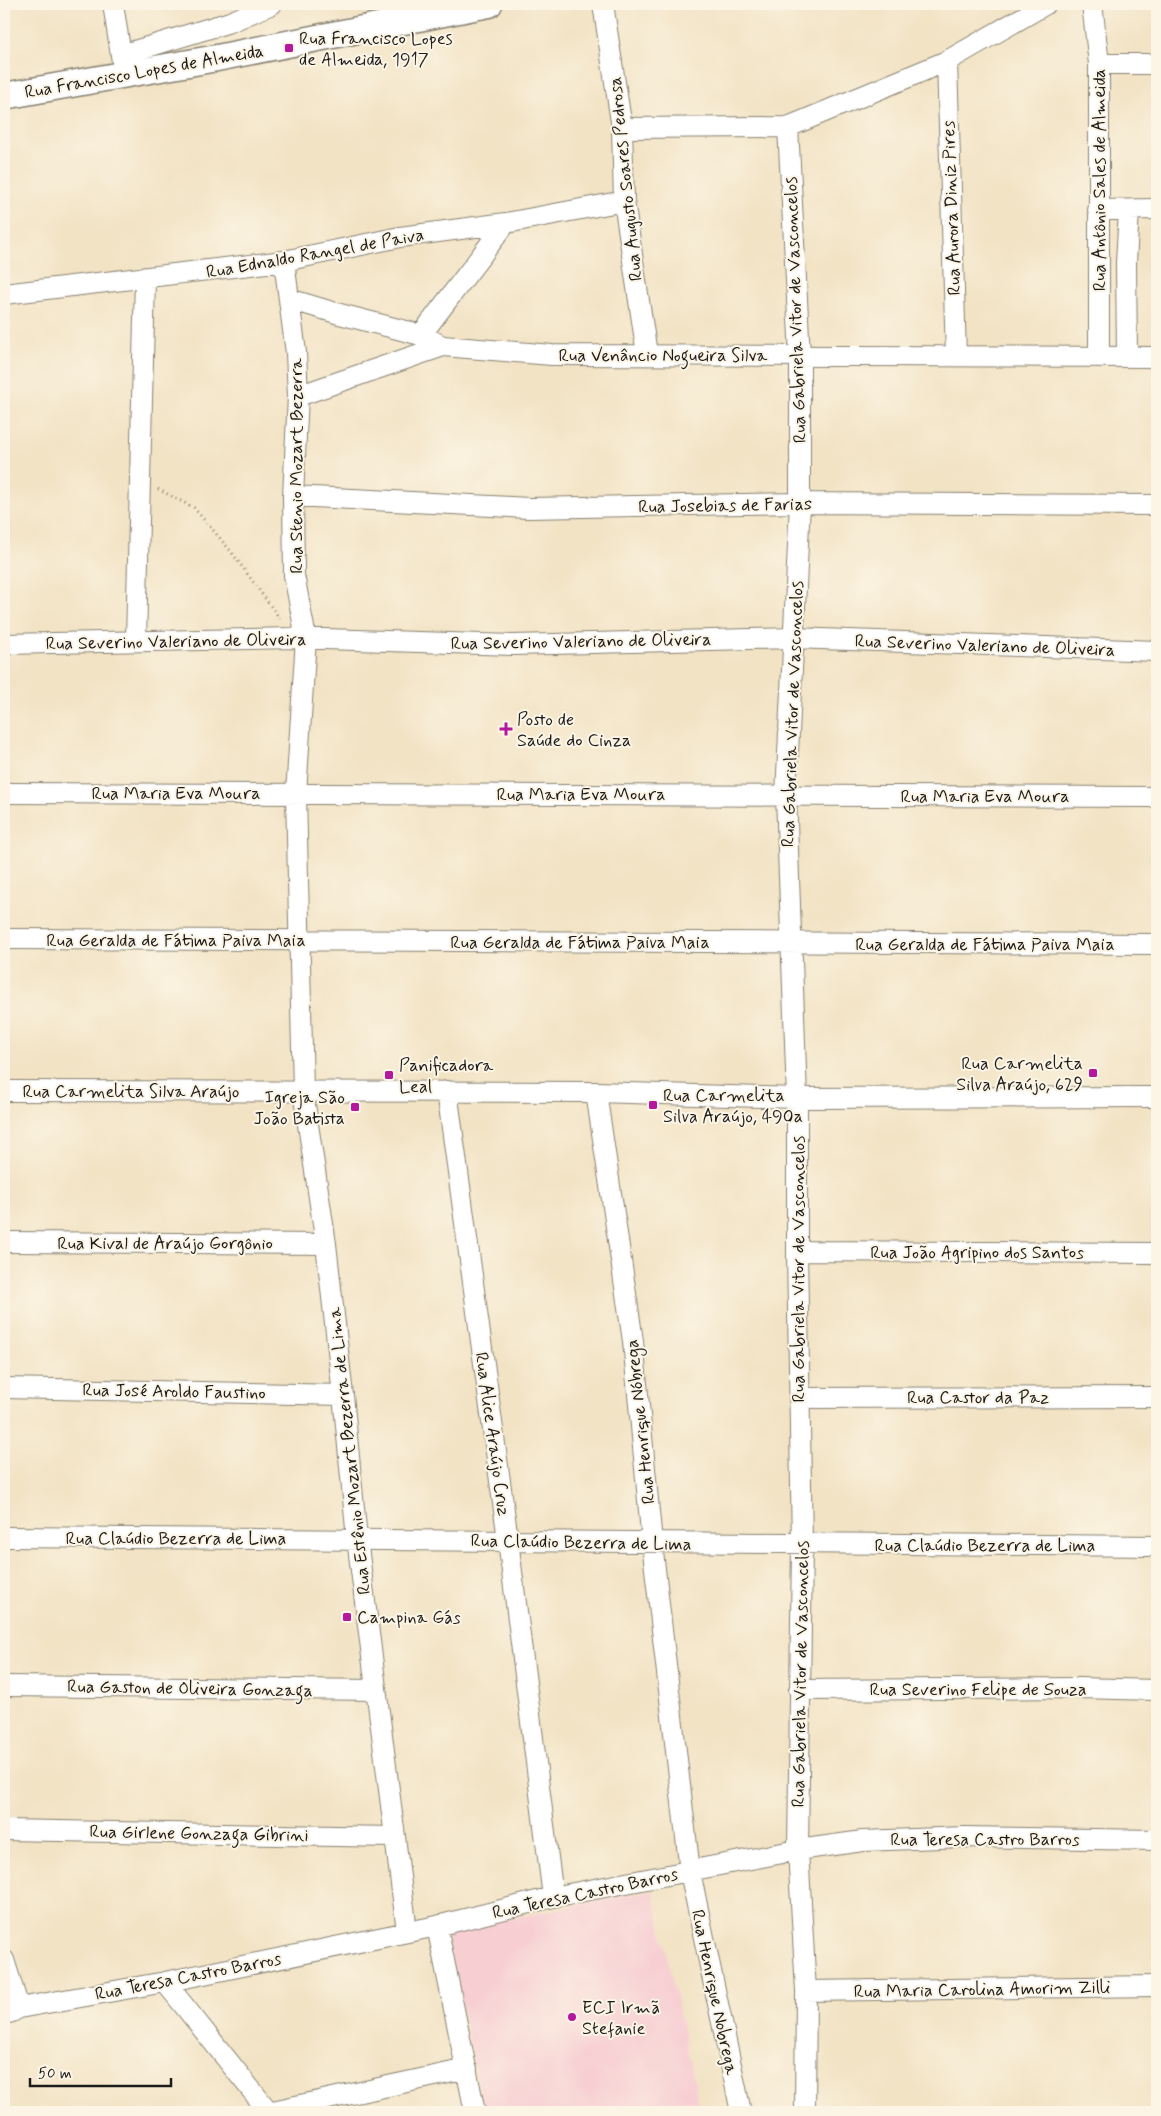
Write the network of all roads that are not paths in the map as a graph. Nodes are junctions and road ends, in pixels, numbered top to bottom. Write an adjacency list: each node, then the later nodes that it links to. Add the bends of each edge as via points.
1 (113, 4): 10 (street)
2 (272, 4): 10 (street)
3 (490, 4): 10 (main road, Rua Francisco Lopes de Almeida)
4 (603, 4): 13 (street, Rua Augusto Soares Pedrosa)
5 (1046, 4): 7 (street)
6 (1092, 4): 8 (street, Rua Antônio Sales de Almeida)
7 (947, 61): 12 (street); 27 (street, Rua Aurora Diniz Pires)
8 (1099, 64): 9 (street); 16 (street, Rua Antônio Sales de Almeida)
9 (1157, 64)
10 (122, 65): 11 (main road, Rua Francisco Lopes de Almeida)
11 (4, 96)
12 (788, 126): 13 (street); 26 (street, Rua Gabriela Vitor de Vasconcelos)
13 (622, 128): 14 (street, Rua Augusto Soares Pedrosa)
14 (624, 201): 18 (street, Rua Ednaldo Rangel de Paiva); 25 (street, Rua Augusto Soares Pedrosa)
15 (1157, 209): 17 (street)
16 (1098, 210): 17 (street); 29 (street, Rua Antônio Sales de Almeida)
17 (1129, 210): 28 (street, Rua Antônio Sales de Almeida)
18 (506, 223): 19 (street, Rua Ednaldo Rangel de Paiva, via 400,237); 23 (street)
19 (284, 261): 20 (street, Rua Ednaldo Rangel de Paiva); 22 (street, Rua Stenio Mozart Bezerra)
20 (145, 279): 21 (street, Rua Ednaldo Rangel de Paiva); 37 (street)
21 (4, 294)
22 (289, 299): 23 (street); 31 (street, Rua Stenio Mozart Bezerra)
23 (421, 335): 24 (street)
24 (443, 346): 25 (street, Rua Venâncio Nogueira Silva, via 552,355); 31 (street, Rua Venâncio Nogueira Silva)
25 (646, 354): 26 (street, Rua Venâncio Nogueira Silva)
26 (800, 356): 27 (street, Rua Venâncio Nogueira Silva); 33 (street, Rua Gabriela Vitor de Vasconcelos)
27 (956, 356): 29 (street, Rua Venâncio Nogueira Silva)
28 (1127, 356): 29 (street, Rua Venâncio Nogueira Silva); 30 (street, Rua Venâncio Nogueira Silva)
29 (1100, 357)
30 (1157, 357)
31 (298, 396): 32 (street, Rua Stenio Mozart Bezerra)
32 (293, 496): 33 (street, Rua Josebias de Farias, via 529,508); 35 (street, Rua Stenio Mozart Bezerra, via 294,575)
33 (800, 503): 34 (street, Rua Josebias de Farias); 36 (street, Rua Gabriela Vitor de Vasconcelos)
34 (1157, 505)
35 (300, 638): 36 (street, Rua Severino Valeriano de Oliveira, via 513,645); 37 (street, Rua Severino Valeriano de Oliveira); 41 (street, Rua Stenio Mozart Bezerra)
36 (793, 638): 39 (street, Rua Severino Valeriano de Oliveira); 42 (street, Rua Gabriela Vitor de Vasconcelos)
37 (136, 641): 38 (street, Rua Severino Valeriano de Oliveira)
38 (4, 644)
39 (1157, 651)
40 (4, 793): 41 (street, Rua Maria Eva Moura)
41 (296, 794): 42 (street, Rua Maria Eva Moura); 45 (street, Rua Stenio Mozart Bezerra)
42 (786, 795): 43 (street, Rua Maria Eva Moura); 46 (street, Rua Gabriela Vitor de Vasconcelos)
43 (1157, 797)
44 (4, 939): 45 (street, Rua Geralda de Fátima Paiva Maia)
45 (298, 940): 46 (street, Rua Geralda de Fátima Paiva Maia); 49 (street, Rua Stenio Mozart Bezerra)
46 (792, 944): 47 (street, Rua Geralda de Fátima Paiva Maia); 53 (street, Rua Gabriela Vitor de Vasconcelos)
47 (1157, 944)
48 (4, 1091): 49 (street, Rua Carmelita Silva Araújo)
49 (303, 1091): 50 (street, Rua Carmelita Silva Araújo); 55 (street, Rua Estênio Mozart Bezerra de Lima)
50 (447, 1091): 51 (street, Rua Carmelita Silva Araújo); 64 (street, Rua Alice Araújo Cruz)
51 (596, 1092): 53 (street, Rua Carmelita Silva Araújo); 65 (street, Rua Henrique Nóbrega, via 632,1341)
52 (1157, 1097): 53 (street, Rua Carmelita Silva Araújo)
53 (797, 1098): 56 (street, Rua Gabriela Vitor de Vasconcelos)
54 (4, 1242): 55 (street, Rua Kival de Araújo Gorgônio)
55 (326, 1244): 59 (street, Rua Estênio Mozart Bezerra de Lima)
56 (796, 1251): 57 (street, Rua João Agripino dos Santos); 61 (street, Rua Gabriela Vitor de Vasconcelos)
57 (1157, 1253)
58 (4, 1388): 59 (street, Rua José Aroldo Faustino)
59 (343, 1395): 63 (street, Rua Estênio Mozart Bezerra de Lima)
60 (1157, 1397): 61 (street, Rua Castor da Paz)
61 (799, 1398): 66 (street, Rua Gabriela Vitor de Vasconcelos)
62 (4, 1537): 63 (street, Rua Claúdio Bezerra de Lima)
63 (357, 1539): 64 (street, Rua Claúdio Bezerra de Lima); 69 (street, Rua Estênio Mozart Bezerra de Lima)
64 (508, 1540): 65 (street, Rua Claúdio Bezerra de Lima); 77 (street, Rua Alice Araújo Cruz)
65 (652, 1543): 66 (street, Rua Claúdio Bezerra de Lima); 76 (street, Rua Henrique Nóbrega)
66 (802, 1545): 67 (street, Rua Claúdio Bezerra de Lima); 70 (street, Rua Gabriela Vitor de Vasconcelos)
67 (1157, 1546)
68 (4, 1686): 69 (street, Rua Gaston de Oliveira Gonzaga)
69 (376, 1690): 73 (street, Rua Estênio Mozart Bezerra de Lima)
70 (799, 1690): 71 (street, Rua Severino Felipe de Souza); 75 (street, Rua Gabriela Vitor de Vasconcelos)
71 (1157, 1690)
72 (4, 1830): 73 (street, Rua Girlene Gonzaga Gibrini)
73 (394, 1836): 79 (street, Rua Estênio Mozart Bezerra de Lima)
74 (1157, 1840): 75 (street, Rua Teresa Castro Barros, via 956,1837 863,1841)
75 (798, 1850): 76 (street, Rua Teresa Castro Barros); 83 (street, Rua Gabriela Vitor de Vasconcelos)
76 (690, 1872): 77 (street, Rua Teresa Castro Barros); 88 (street, Rua Henrique Nobrega)
77 (553, 1897): 78 (street, Rua Teresa Castro Barros)
78 (437, 1926): 79 (street, Rua Teresa Castro Barros); 85 (street)
79 (407, 1931): 81 (street, Rua Teresa Castro Barros)
80 (4, 1960): 84 (street)
81 (165, 1982): 84 (street, Rua Teresa Castro Barros); 86 (street)
82 (1157, 1986): 83 (street, Rua Maria Carolina Amorim Zilli)
83 (806, 1991): 89 (street, Rua Gabriela Vitor de Vasconcelos)
84 (11, 2011)
85 (467, 2068): 86 (street); 87 (street)
86 (268, 2112)
87 (475, 2112)
88 (740, 2112)
89 (805, 2112)

